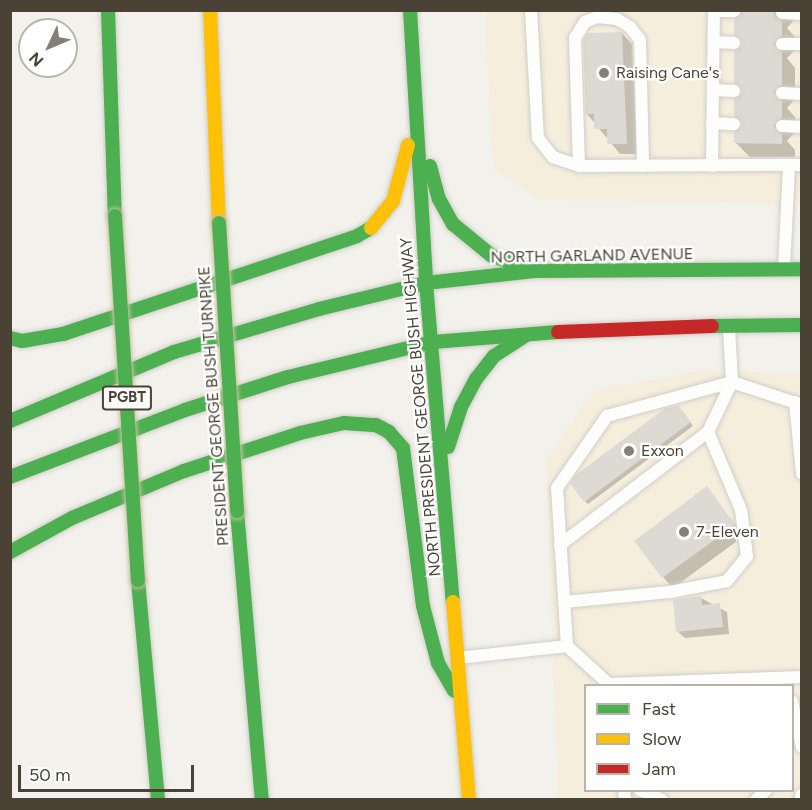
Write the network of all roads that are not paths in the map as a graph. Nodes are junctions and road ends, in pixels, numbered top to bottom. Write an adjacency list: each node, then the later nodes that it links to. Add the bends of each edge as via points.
1 (108, 10): 56 (main road, PGBT, bridge, via 138,580)
2 (210, 10): 57 (main road, PRESIDENT GEORGE BUSH TURNPIKE, bridge, via 237,511)
3 (410, 10): 17 (main road, NORTH PRESIDENT GEORGE BUSH HIGHWAY)
4 (531, 10): 23 (lane, via 538,138 553,158)
5 (714, 11): 6 (lane); 9 (lane)
6 (734, 11)
7 (782, 13): 8 (lane)
8 (801, 14)
9 (714, 42): 10 (lane); 13 (lane)
10 (734, 43)
11 (782, 44): 12 (lane)
12 (801, 44)
13 (713, 90): 14 (lane); 18 (lane)
14 (734, 91)
15 (782, 93): 16 (lane)
16 (801, 94)
17 (415, 106): 28 (main road, via 439,199 453,224 492,256); 29 (main road, NORTH PRESIDENT GEORGE BUSH HIGHWAY); 33 (main road, via 393,201 376,225 357,236 63,334 22,341)
18 (712, 123): 19 (lane); 25 (lane)
19 (734, 124)
20 (782, 126): 21 (lane)
21 (801, 126)
22 (795, 165): 25 (lane); 27 (lane)
23 (579, 166): 24 (lane); 24 (lane, via 574,38 585,22 597,17 617,19 640,40)
24 (643, 166): 25 (lane)
25 (712, 166)
26 (801, 269): 27 (main road, NORTH GARLAND AVENUE)
27 (784, 270): 28 (main road, NORTH GARLAND AVENUE)
28 (534, 271): 29 (main road, NORTH GARLAND AVENUE)
29 (426, 283): 34 (main road, NORTH PRESIDENT GEORGE BUSH HIGHWAY); 37 (main road, NORTH GARLAND AVENUE, via 319,309 174,352)
30 (728, 325): 31 (main road); 32 (main road, via 638,326); 35 (lane)
31 (801, 325)
32 (526, 336): 34 (main road); 39 (main road, via 494,356 476,379 461,407)
33 (10, 338)
34 (433, 342): 39 (main road, NORTH PRESIDENT GEORGE BUSH HIGHWAY); 41 (main road, via 288,377 70,452)
35 (732, 382): 36 (lane); 38 (lane); 42 (lane, via 607,416 557,488)
36 (798, 404): 40 (lane)
37 (10, 421)
38 (708, 432): 42 (lane); 44 (lane, via 741,510 747,556 741,565 727,581 670,592)
39 (442, 463): 46 (main road, NORTH PRESIDENT GEORGE BUSH HIGHWAY)
40 (801, 474)
41 (10, 477)
42 (560, 545): 44 (lane)
43 (10, 552): 51 (main road, via 72,518 184,471 300,433 344,423 376,425 389,432 403,448 423,606 438,663)
44 (564, 602): 45 (lane)
45 (567, 646): 46 (lane); 49 (lane)
46 (458, 658): 51 (main road, NORTH PRESIDENT GEORGE BUSH HIGHWAY)
47 (801, 677): 48 (lane)
48 (774, 681): 50 (lane)
49 (610, 684)
50 (650, 684)
51 (462, 706): 58 (main road, NORTH PRESIDENT GEORGE BUSH HIGHWAY)
52 (794, 711): 53 (lane)
53 (801, 747)
54 (644, 792): 59 (lane)
55 (801, 794): 60 (lane)
56 (158, 800)
57 (262, 800)
58 (469, 800)
59 (662, 800)
60 (800, 800)

